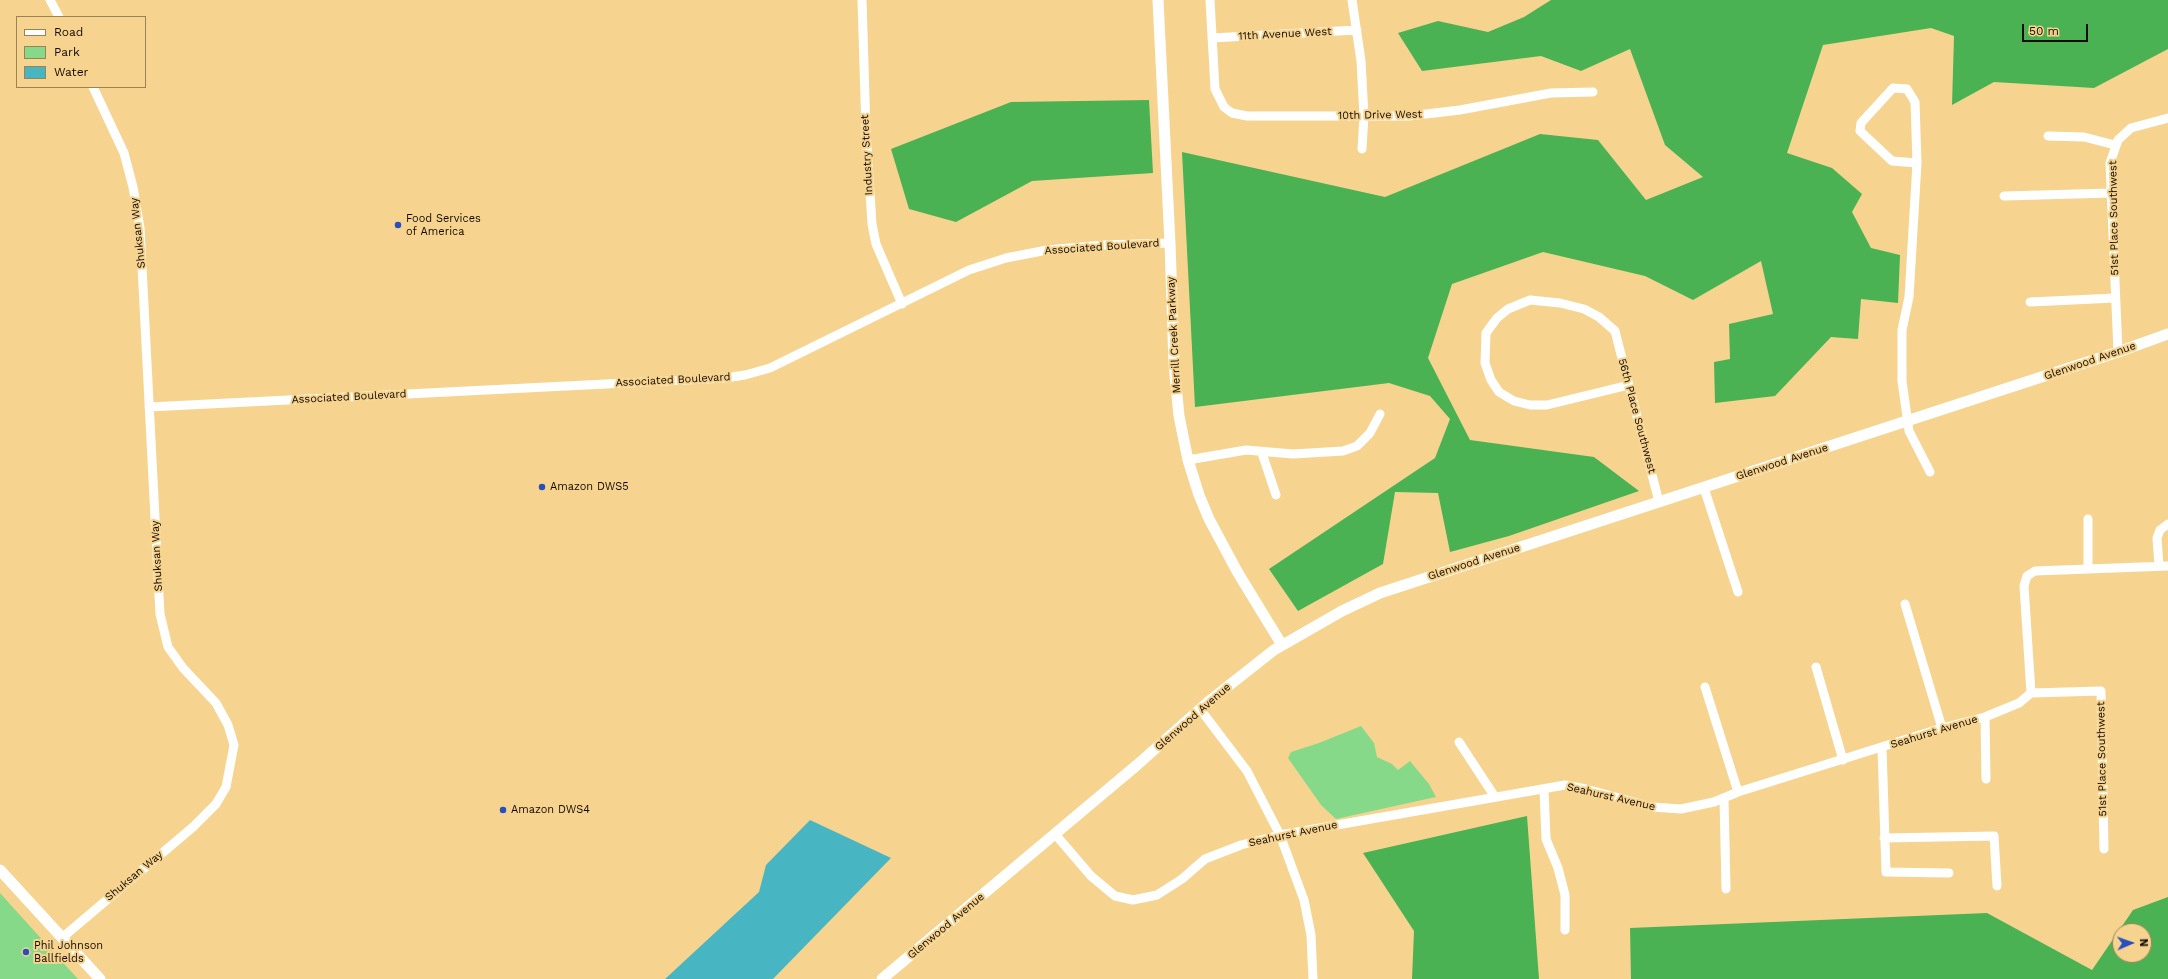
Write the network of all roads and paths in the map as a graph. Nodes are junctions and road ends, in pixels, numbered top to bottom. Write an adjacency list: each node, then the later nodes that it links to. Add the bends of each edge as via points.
1 (50, 0): 6 (street)
2 (862, 0): 22 (street, Industry Street, via 866,138 872,224 876,244)
3 (1158, 0): 19 (street, Merrill Creek Parkway)
4 (1210, 0): 8 (street)
5 (1352, 0): 7 (street)
6 (58, 16)
7 (1357, 30): 8 (street, 11th Avenue West); 11 (street)
8 (1212, 38): 11 (street, 10th Drive West, via 1215,89 1220,100 1232,113 1247,116)
9 (93, 88): 26 (street, Shuksan Way, via 124,153 140,228)
10 (1593, 92): 11 (street, 10th Drive West, via 1551,93 1502,100 1460,110 1409,116)
11 (1364, 116): 15 (street)
12 (2168, 118): 14 (street, 51st Place Southwest, via 2131,128)
13 (2048, 136): 14 (street, via 2084,137)
14 (2115, 145): 17 (street, 51st Place Southwest, via 2110,163)
15 (1362, 148)
16 (1917, 163): 16 (street, via 1915,102 1907,89 1893,88 1861,123 1860,131 1892,161); 28 (street, via 1909,297 1902,330 1902,381)
17 (2111, 193): 18 (street); 20 (street, 51st Place Southwest)
18 (2004, 196)
19 (1170, 243): 22 (street, Associated Boulevard, via 1047,250 1006,258 968,270); 30 (street, Merrill Creek Parkway, via 1174,364 1179,416)
20 (2115, 298): 21 (street); 24 (street, 51st Place Southwest)
21 (2030, 302)
22 (902, 304): 26 (street, Associated Boulevard, via 770,368 725,378)
23 (2168, 334): 24 (street, Glenwood Avenue)
24 (2118, 352): 28 (street, Glenwood Avenue)
25 (1629, 385): 25 (street, 56th Place Southwest, via 1615,331 1599,317 1584,309 1530,300 1508,309 1497,318 1486,333 1485,363 1491,380 1499,392 1514,401 1530,405 1547,405); 34 (street, 56th Place Southwest)
26 (149, 407): 65 (street, Shuksan Way, via 160,614 168,647 216,703 228,725 234,745 226,787 216,804 193,827)
27 (1380, 414): 29 (street, via 1370,434 1357,446 1343,451)
28 (1909, 421): 31 (street, via 1909,431); 32 (street, Glenwood Avenue)
29 (1262, 453): 30 (street, via 1246,450); 33 (street)
30 (1188, 460): 41 (street, Merrill Creek Parkway, via 1209,520)
31 (1930, 472)
32 (1704, 488): 34 (street, Glenwood Avenue); 39 (street)
33 (1276, 495)
34 (1659, 502): 41 (street, Glenwood Avenue, via 1380,593)
35 (2088, 519): 38 (street)
36 (2168, 524): 37 (street, via 2160,530 2157,538)
37 (2163, 566): 38 (street)
38 (2088, 569): 44 (street, via 2035,571 2027,576 2024,586)
39 (1738, 592)
40 (1905, 604): 47 (street)
41 (1282, 645): 45 (street, Glenwood Avenue)
42 (1816, 667): 50 (street)
43 (1705, 687): 53 (street)
44 (2031, 693): 46 (street, Seahurst Avenue, via 2019,703); 59 (street, 51st Place Southwest, via 2101,691)
45 (1200, 709): 56 (street, Glenwood Avenue); 57 (street, via 1247,771)
46 (1985, 717): 47 (street, Seahurst Avenue); 51 (street)
47 (1942, 728): 49 (street, Seahurst Avenue)
48 (1459, 742): 54 (street)
49 (1882, 748): 50 (street, Seahurst Avenue); 58 (street)
50 (1844, 760): 53 (street, Seahurst Avenue)
51 (1986, 779)
52 (1544, 789): 54 (street, Seahurst Avenue); 55 (street, Seahurst Avenue, via 1565,785 1660,808 1681,809); 64 (street, via 1546,839 1558,868 1565,895)
53 (1738, 792): 55 (street, Seahurst Avenue)
54 (1495, 797): 57 (street, Seahurst Avenue)
55 (1724, 798): 63 (street)
56 (1055, 834): 57 (street, Seahurst Avenue, via 1091,876 1115,896 1133,900 1156,895 1204,859 1217,853); 67 (street, Glenwood Avenue)
57 (1280, 835): 68 (street, via 1304,900 1311,935)
58 (1884, 838): 61 (street, via 1886,872); 62 (street, via 1994,836)
59 (2104, 849)
60 (0, 870): 65 (street)
61 (1950, 873)
62 (1997, 886)
63 (1726, 889)
64 (1566, 930)
65 (62, 937): 66 (street)
66 (100, 979)
67 (882, 979)
68 (1313, 979)

